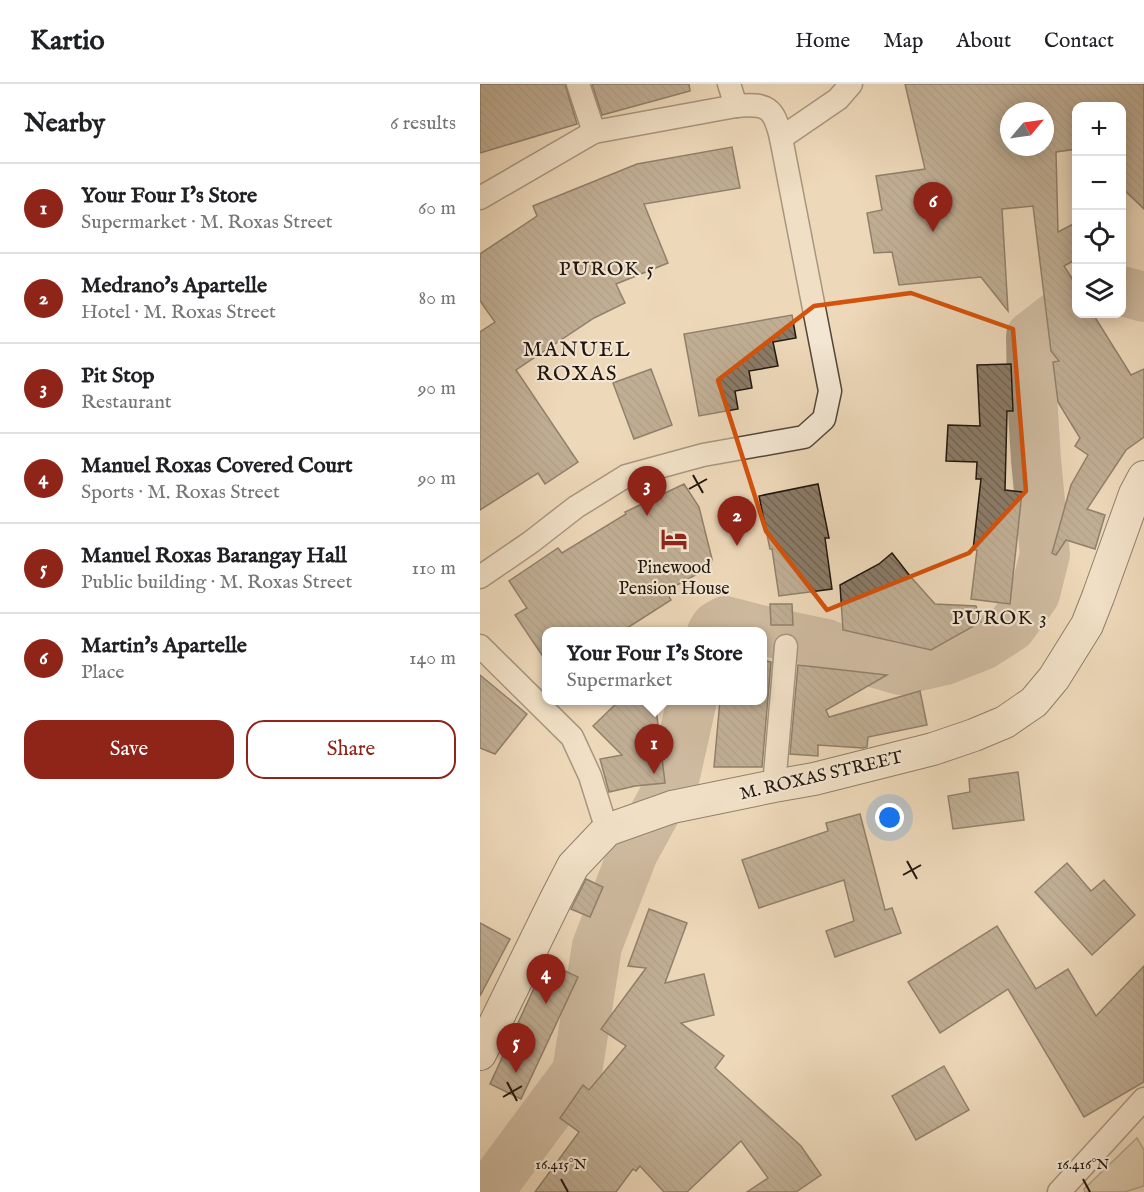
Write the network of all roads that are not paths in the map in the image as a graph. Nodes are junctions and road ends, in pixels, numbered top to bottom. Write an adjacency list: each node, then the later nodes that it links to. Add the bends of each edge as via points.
1 (578, 84): 5 (street)
2 (729, 84): 4 (street)
3 (851, 84): 6 (street, via 838,99)
4 (736, 106): 5 (street); 6 (street, via 768,109 777,120)
5 (594, 132): 7 (street)
6 (781, 138): 9 (street, via 830,391 824,419 804,436 704,455 626,476)
7 (480, 198)
8 (1144, 477): 12 (main road, M. ROXAS STREET, via 1087,626 1034,702 1005,722 933,749)
9 (480, 577)
10 (480, 646): 13 (street, via 572,737 590,776)
11 (786, 646): 12 (street)
12 (774, 786): 13 (main road, M. ROXAS STREET, via 685,805)
13 (607, 830): 14 (main road, M. ROXAS STREET, via 573,866)
14 (480, 1054)
15 (1144, 1099): 16 (street)
16 (1059, 1192)

